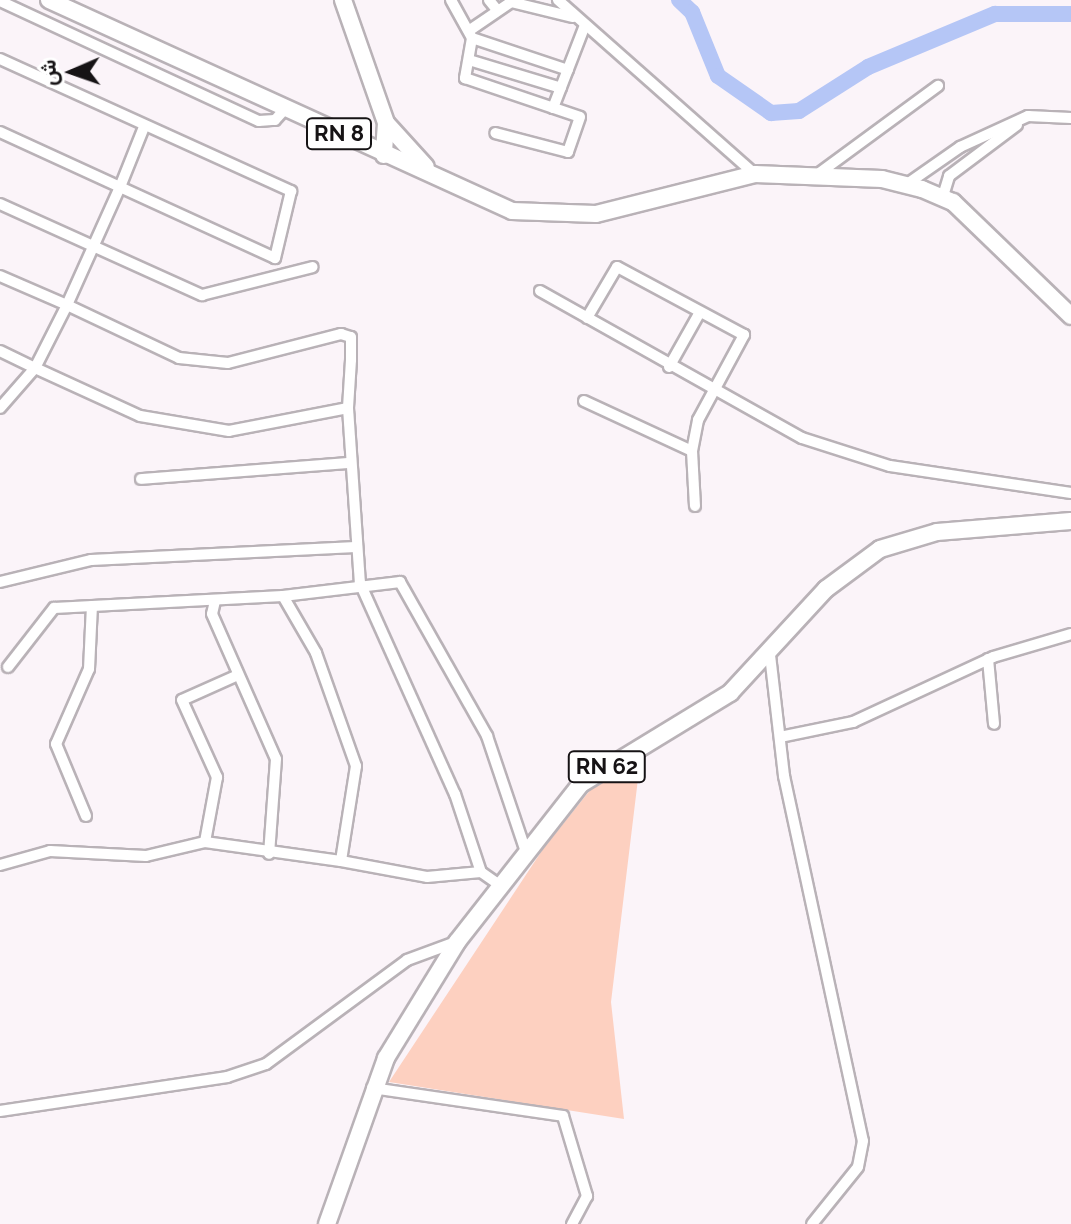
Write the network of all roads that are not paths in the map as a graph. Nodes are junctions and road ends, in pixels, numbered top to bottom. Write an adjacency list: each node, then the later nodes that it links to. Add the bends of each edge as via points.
1 (49, 0): 8 (main road, RN 8)
2 (343, 0): 19 (main road)
3 (451, 0): 12 (street)
4 (489, 0): 9 (street)
5 (558, 0): 10 (street)
6 (0, 1): 11 (street)
7 (519, 1): 9 (street); 10 (street)
8 (70, 10): 11 (street); 13 (main road, RN 8)
9 (497, 10): 12 (street)
10 (581, 22): 16 (street); 30 (street)
11 (61, 29): 17 (street)
12 (471, 34): 15 (street); 16 (street)
13 (164, 53): 17 (street); 22 (main road, RN 8)
14 (0, 59): 26 (street)
15 (469, 60): 20 (street); 21 (street, via 469,81)
16 (568, 70): 20 (street)
17 (155, 73): 22 (street, via 259,121 275,120)
18 (938, 86): 31 (street)
19 (370, 88): 25 (main road); 29 (main road)
20 (561, 88): 21 (street)
21 (553, 108): 28 (street, via 580,117 568,152)
22 (285, 109): 29 (main road, RN 8)
23 (1028, 116): 24 (street); 33 (street, via 941,159); 35 (street, via 949,176)
24 (1071, 118)
25 (386, 123): 29 (main road); 32 (main road)
26 (144, 127): 34 (street); 38 (street, via 291,191)
27 (0, 132): 34 (street)
28 (495, 133)
29 (379, 152): 32 (main road, RN 8)
30 (755, 174): 31 (main road, RN 8); 32 (main road, RN 8, via 554,217 512,211)
31 (818, 174): 33 (main road, RN 8)
32 (442, 181)
33 (915, 186): 35 (main road, RN 8)
34 (120, 187): 37 (street); 38 (street)
35 (943, 196): 45 (main road, RN 8)
36 (0, 204): 37 (street)
37 (92, 246): 41 (street, via 202,295); 43 (street)
38 (275, 258): 41 (street)
39 (313, 267): 41 (street)
40 (0, 276): 43 (street)
41 (274, 281)
42 (540, 291): 46 (street)
43 (67, 305): 49 (street); 53 (street, via 179,358 228,363 351,337)
44 (700, 312): 46 (street, via 617,267); 48 (street); 50 (street, via 744,335)
45 (1071, 316)
46 (587, 318): 48 (street)
47 (0, 351): 49 (street)
48 (669, 367): 50 (street)
49 (35, 368): 52 (street); 53 (street, via 140,416 196,430 229,431)
50 (711, 391): 54 (street); 57 (street, via 802,438 890,466)
51 (584, 401): 54 (street)
52 (0, 408)
53 (348, 408): 55 (street)
54 (692, 451): 58 (street)
55 (349, 463): 56 (street); 60 (street)
56 (141, 479)
57 (1071, 493)
58 (695, 506)
59 (1071, 521): 67 (main road, RN 62, via 907,537 826,589)
60 (356, 547): 61 (street, via 91,560); 62 (street)
61 (0, 582)
62 (360, 583): 63 (street); 76 (street, via 400,582 409,590 487,736); 79 (street, via 455,794)
63 (283, 596): 64 (street); 77 (street, via 327,680 356,766)
64 (215, 601): 65 (street); 70 (street, via 212,614)
65 (92, 606): 69 (street, via 44,614 35,640); 73 (street, via 89,669 56,744)
66 (1071, 634): 68 (street)
67 (770, 655): 72 (street); 76 (main road, RN 62, via 730,693 581,784)
68 (988, 659): 71 (street); 72 (street, via 853,722)
69 (8, 667)
70 (238, 675): 74 (street, via 182,700 217,777); 75 (street, via 249,683 276,759)
71 (994, 724)
72 (780, 737): 86 (street, via 863,1141 858,1167)
73 (86, 816)
74 (205, 842): 75 (street); 78 (street, via 146,856 50,851)
75 (269, 854): 77 (street)
76 (527, 855): 80 (main road, RN 62)
77 (341, 861): 79 (street, via 427,877)
78 (0, 865)
79 (481, 872): 80 (street)
80 (501, 886): 81 (main road, RN 62)
81 (457, 942): 82 (main road, RN 62); 83 (street, via 407,960 266,1064 227,1077)
82 (372, 1088): 84 (main road, RN 62); 85 (street, via 563,1116 587,1196)
83 (0, 1111)
84 (327, 1224)
85 (572, 1224)
86 (812, 1224)

